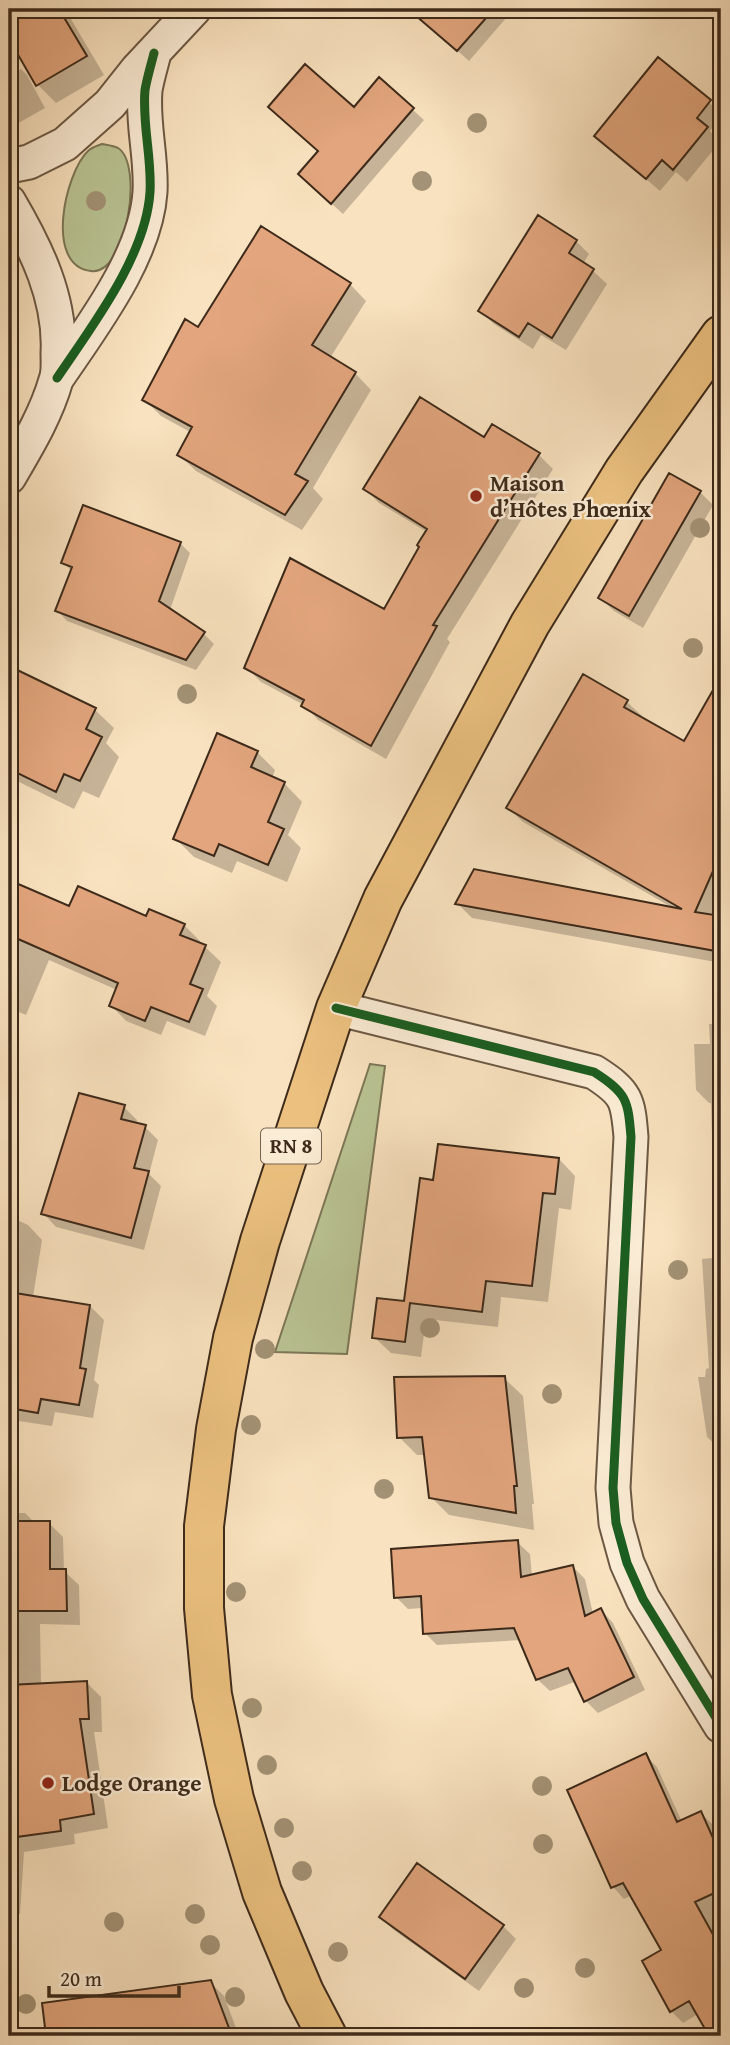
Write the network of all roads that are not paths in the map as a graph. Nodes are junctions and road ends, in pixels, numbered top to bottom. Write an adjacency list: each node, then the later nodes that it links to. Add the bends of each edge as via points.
1 (194, 9): 2 (street)
2 (154, 53): 3 (street, via 110,104 65,144 29,162); 6 (street, via 145,90 150,193 142,232 101,314)
3 (9, 166)
4 (9, 202): 6 (street, via 50,288 60,331)
5 (721, 335): 8 (main road, RN 8, via 624,471 530,624 383,899)
6 (57, 378): 7 (street, via 38,427)
7 (9, 477)
8 (336, 1008): 9 (street, via 594,1072 617,1086 629,1109 631,1138 613,1488 616,1523 643,1599); 10 (main road, RN 8, via 233,1338 204,1526 204,1608 212,1695 234,1799 262,1892)
9 (721, 1726)
10 (327, 2036)

